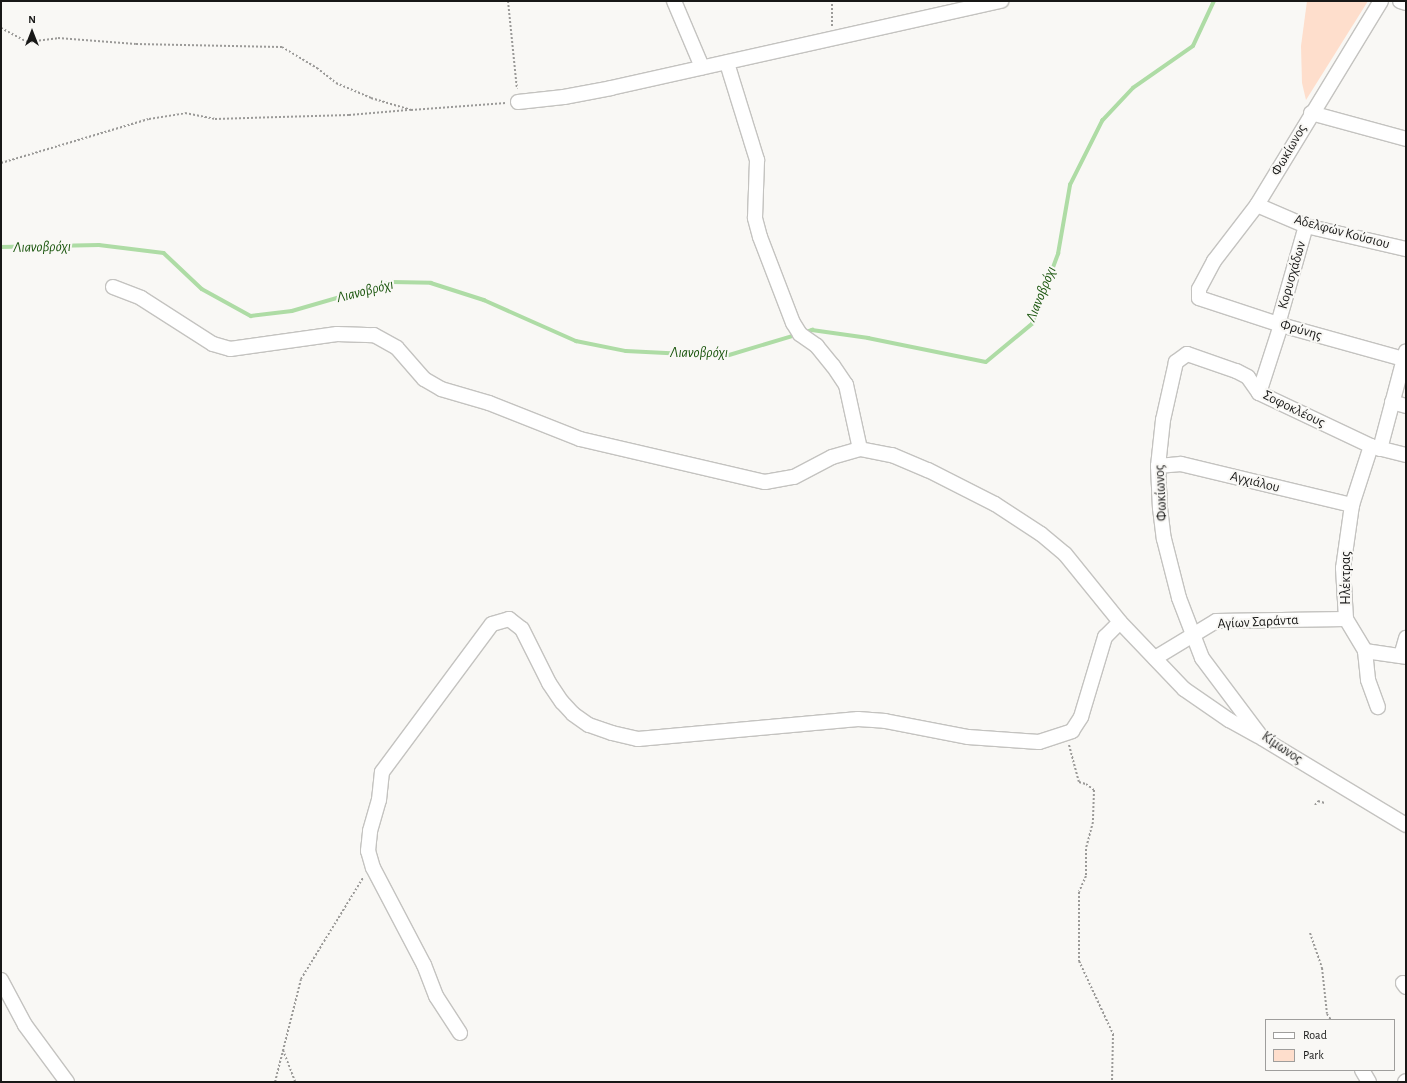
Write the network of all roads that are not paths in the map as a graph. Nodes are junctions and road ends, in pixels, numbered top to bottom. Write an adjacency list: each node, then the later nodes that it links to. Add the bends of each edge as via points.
1 (674, 1): 7 (street)
2 (1001, 1): 6 (street)
3 (1381, 1): 9 (street, Φωκίωνος)
4 (1400, 1): 5 (street)
5 (1406, 3)
6 (727, 62): 7 (street); 23 (street, via 758,160 755,218 760,237 793,323 800,334 817,346 846,385)
7 (702, 67): 8 (street, via 564,97)
8 (518, 102)
9 (1311, 113): 10 (street); 11 (street, Φωκίωνος)
10 (1406, 139)
11 (1257, 205): 12 (street, Αδελφών Κούσιου); 15 (street, Φωκίωνος, via 1214,261 1199,289)
12 (1306, 226): 13 (street, Αδελφών Κούσιου); 16 (street, Κορυσχάδων)
13 (1406, 249)
14 (114, 287): 23 (street, via 142,298 213,344 230,349 337,334 374,335 397,348 424,379 441,389 489,403 580,439 765,482 794,477 832,457)
15 (1199, 298): 16 (street, Φρύνης)
16 (1279, 325): 18 (street, Φρύνης); 19 (street, Κορυσχάδων)
17 (1187, 354): 19 (street, Σοφοκλέους, via 1248,377); 25 (street, Φωκίωνος, via 1176,362 1163,420)
18 (1405, 354): 20 (street, Ηλέκτρας)
19 (1259, 393): 22 (street, Σοφοκλέους)
20 (1392, 402): 21 (street); 22 (street, Ηλέκτρας)
21 (1406, 406)
22 (1375, 447): 24 (street, Σοφοκλέους); 26 (street, Ηλέκτρας)
23 (860, 449): 28 (street, via 892,455 928,470 994,504 1041,534 1065,554)
24 (1406, 455)
25 (1158, 466): 26 (street, Αγχιάλου, via 1180,464); 29 (street, Φωκίωνος, via 1164,539 1179,598)
26 (1352, 505): 27 (street, Ηλέκτρας, via 1344,568)
27 (1346, 619): 29 (street, Αγίων Σαράντα, via 1216,621); 31 (street, Ηλέκτρας)
28 (1120, 622): 33 (street); 38 (street, via 1105,637 1081,717 1072,731 1040,742 968,737 885,721 858,719 631,738 589,725 573,714 549,683 522,629 509,619 492,624 382,772 368,851 424,965 436,996)
29 (1192, 635): 33 (street, Αγίων Σαράντα); 35 (street, Κίμωνος, via 1207,667)
30 (1406, 638): 32 (street)
31 (1365, 651): 32 (street); 34 (street, Ηλέκτρας, via 1368,680)
32 (1404, 657)
33 (1154, 658): 35 (street, via 1184,689 1229,720)
34 (1378, 707)
35 (1262, 738): 36 (street, Κίμωνος)
36 (1406, 825)
37 (1, 980): 40 (street, via 25,1025)
38 (460, 1033)
39 (1363, 1071): 41 (street)
40 (67, 1082)
41 (1369, 1082)

